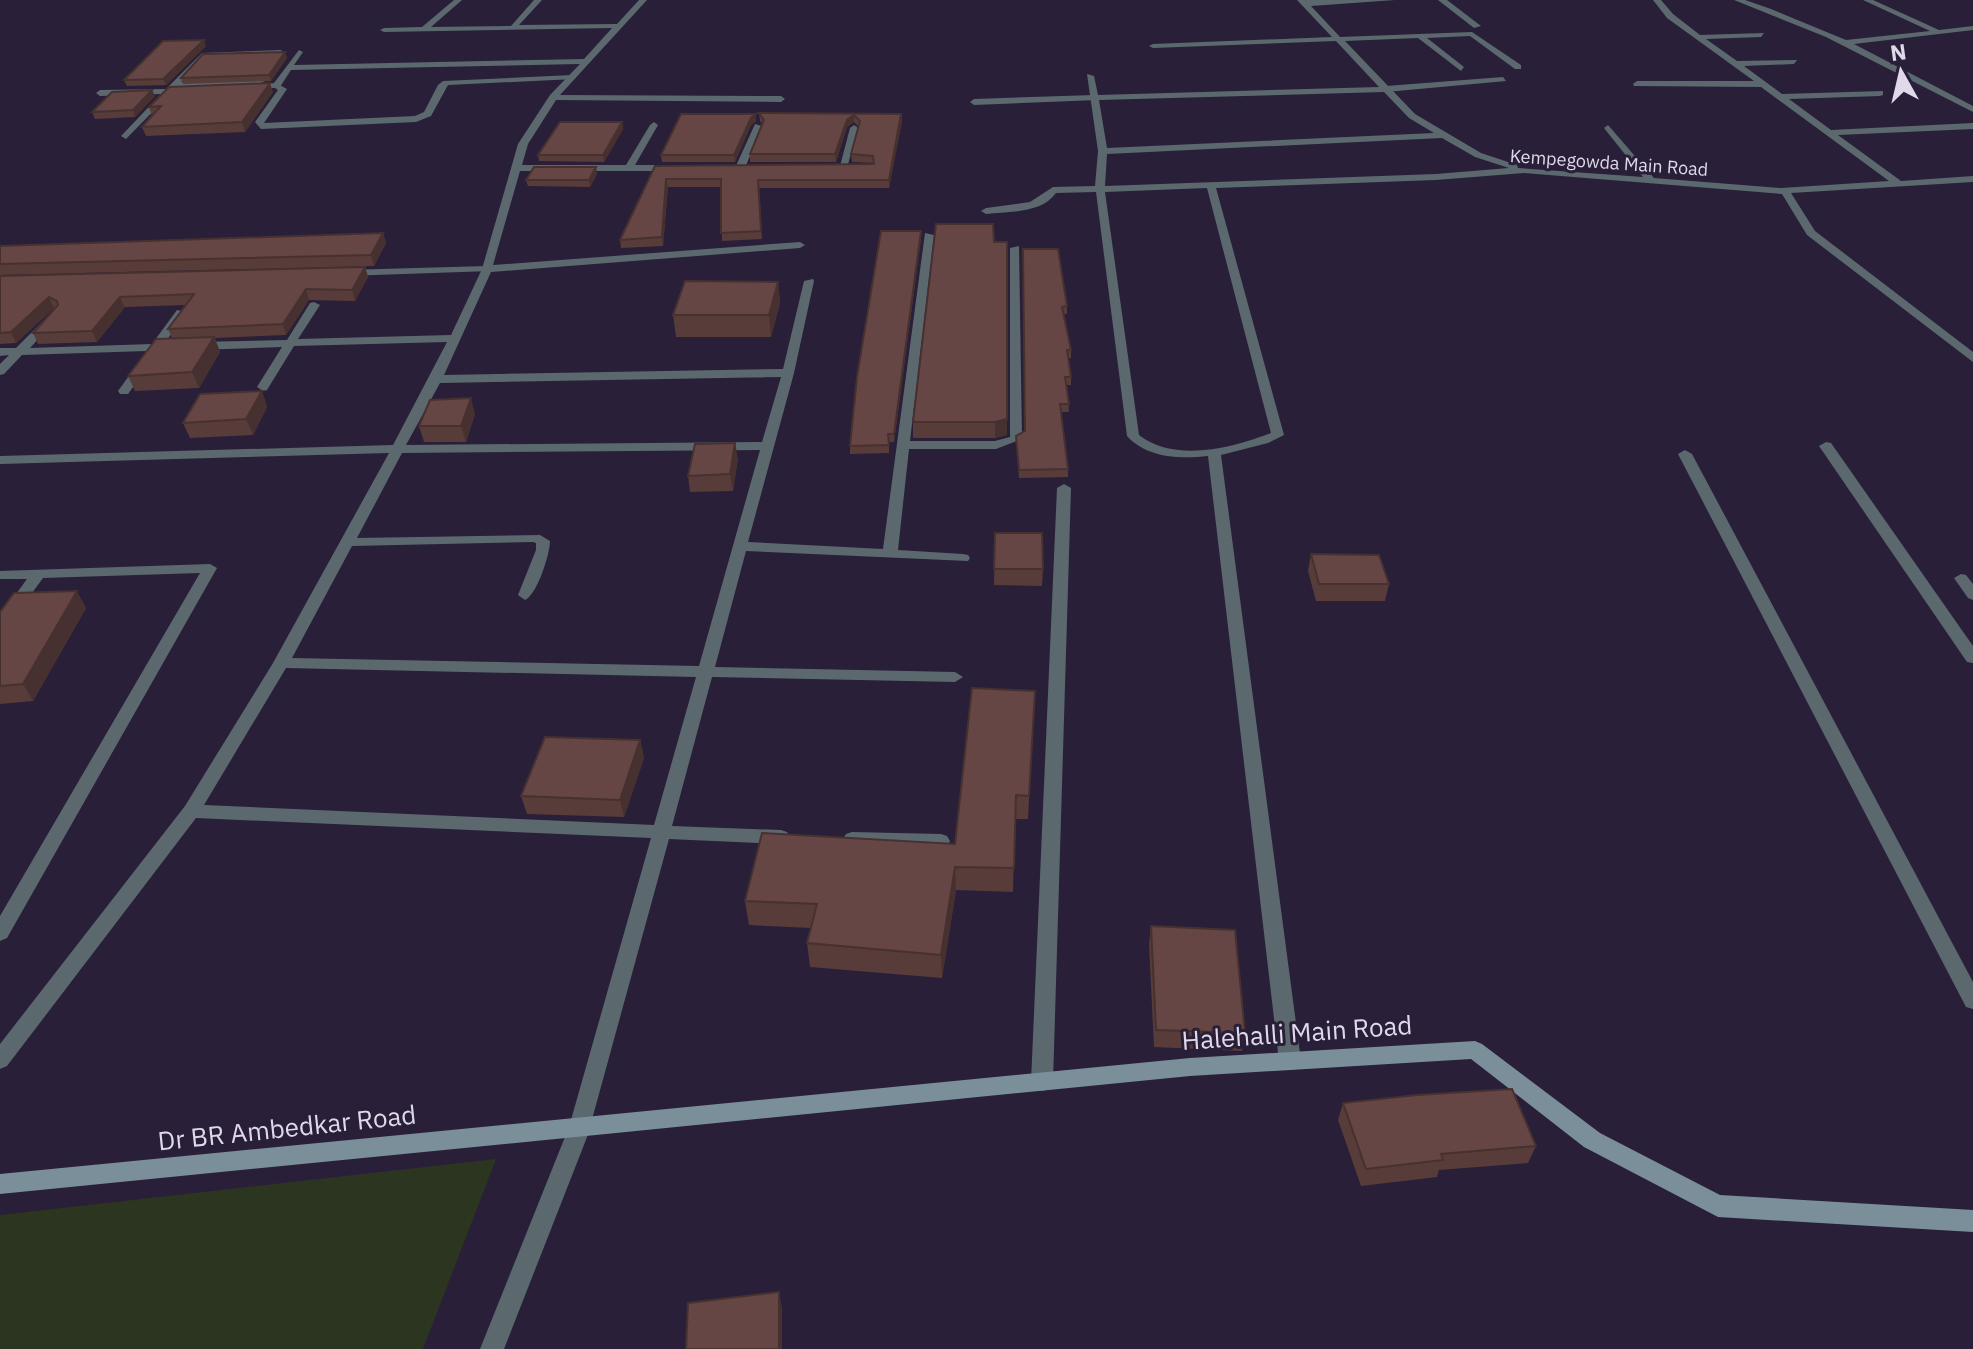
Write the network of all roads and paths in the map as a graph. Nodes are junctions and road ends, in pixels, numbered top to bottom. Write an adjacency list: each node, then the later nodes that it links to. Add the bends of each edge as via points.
1 (458, 0): 14 (street)
2 (538, 0): 12 (street)
3 (643, 0): 10 (street)
4 (1391, 0): 9 (street)
5 (1442, 0): 11 (street)
6 (1657, 0): 19 (street)
7 (1738, 0): 21 (street)
8 (1867, 0): 16 (street)
9 (1302, 2): 20 (street)
10 (620, 26): 12 (street); 23 (street)
11 (1477, 26)
12 (513, 28): 14 (street)
13 (1973, 28): 16 (street)
14 (424, 29): 15 (street)
15 (384, 30)
16 (1938, 31): 21 (street)
17 (1761, 35): 19 (street)
18 (1421, 37): 20 (street); 26 (street, via 1477,35); 28 (street)
19 (1698, 37): 25 (street)
20 (1338, 40): 22 (street); 36 (street)
21 (1843, 43): 43 (street)
22 (1153, 46)
23 (588, 61): 27 (street); 30 (street)
24 (1794, 62): 25 (street)
25 (1735, 64): 34 (street)
26 (1518, 67)
27 (289, 68): 32 (street); 35 (street, via 299,52 202,55)
28 (1461, 69)
29 (1090, 76): 40 (street)
30 (572, 77): 32 (street, via 446,83 428,114 416,119 261,126 283,89); 38 (street)
31 (1503, 79): 36 (street)
32 (278, 83): 35 (street)
33 (1637, 84): 34 (street)
34 (1762, 84): 39 (street)
35 (169, 89): 35 (street, via 100,93 115,88); 51 (street)
36 (1386, 89): 40 (street); 50 (street, via 1412,116)
37 (1880, 93): 39 (street)
38 (553, 97): 41 (street); 53 (street, via 523,144)
39 (1781, 97): 49 (street)
40 (1094, 98): 42 (street); 52 (street)
41 (781, 99)
42 (974, 102)
43 (1972, 107)
44 (654, 125): 54 (street)
45 (758, 126): 57 (street)
46 (1973, 126): 49 (street)
47 (854, 128): 60 (street)
48 (1608, 128): 64 (street)
49 (1829, 133): 65 (street)
50 (1442, 135): 52 (street); 62 (street, via 1478,155)
51 (126, 136)
52 (1103, 151): 67 (street)
53 (517, 168): 54 (street); 73 (street)
54 (629, 168): 55 (street)
55 (692, 168)
56 (724, 168): 57 (street)
57 (740, 168): 58 (street)
58 (755, 168)
59 (827, 168): 60 (street)
60 (842, 168): 61 (street)
61 (855, 168)
62 (1524, 170): 64 (street, Kempegowda Main Road); 66 (street, Kempegowda Main Road)
63 (1973, 179): 65 (street, Kempegowda Main Road)
64 (1652, 182): 68 (street, Kempegowda Main Road)
65 (1899, 184): 68 (street, Kempegowda Main Road)
66 (1211, 186): 67 (street, Kempegowda Main Road); 94 (street, via 1278,435)
67 (1100, 189): 69 (street, Kempegowda Main Road, via 1053,190 1038,203); 94 (street, via 1133,436 1152,450)
68 (1785, 191): 84 (street, via 1811,233)
69 (986, 211)
70 (929, 235): 90 (street)
71 (800, 245): 73 (street)
72 (1015, 248): 90 (street, via 1016,439 996,445)
73 (487, 269): 74 (street); 79 (street)
74 (332, 273)
75 (809, 281): 86 (street)
76 (314, 305): 80 (street)
77 (182, 310): 81 (street)
78 (55, 314): 82 (street)
79 (454, 338): 80 (street); 87 (street)
80 (290, 343): 81 (street); 88 (street)
81 (155, 347): 82 (street); 89 (street)
82 (19, 351): 83 (street); 85 (street)
83 (0, 352)
84 (1970, 353)
85 (0, 371)
86 (788, 373): 87 (street); 91 (street)
87 (436, 379): 93 (street)
88 (263, 387)
89 (124, 391)
90 (903, 445): 100 (street)
91 (767, 446): 93 (street); 99 (street)
92 (1826, 446): 108 (street)
93 (398, 449): 96 (street); 98 (street)
94 (1214, 453): 120 (street)
95 (1685, 454): 118 (street)
96 (0, 460)
97 (1064, 488): 121 (street)
98 (347, 542): 105 (street, via 535,538 543,541 543,550); 109 (street)
99 (740, 546): 100 (street); 110 (street)
100 (890, 554): 101 (street)
101 (963, 558)
102 (39, 573): 103 (street); 107 (street); 117 (street, via 210,568)
103 (0, 575)
104 (1961, 578): 106 (street)
105 (525, 595)
106 (1973, 595)
107 (0, 627)
108 (1973, 658)
109 (281, 663): 110 (street); 112 (street)
110 (705, 672): 111 (street); 113 (street)
111 (955, 677)
112 (191, 811): 113 (street); 119 (street)
113 (661, 834): 114 (street); 122 (street)
114 (801, 837)
115 (832, 838): 116 (street)
116 (941, 841)
117 (0, 933)
118 (1973, 1001)
119 (0, 1060)
120 (1290, 1061): 121 (main road, Halehalli Main Road); 124 (main road, Halehalli Main Road, via 1475,1050 1592,1140 1718,1206)
121 (1042, 1082): 122 (main road, Halehalli Main Road)
122 (580, 1127): 123 (main road, Dr BR Ambedkar Road); 125 (street)
123 (0, 1184)
124 (1973, 1221)
125 (492, 1349)

